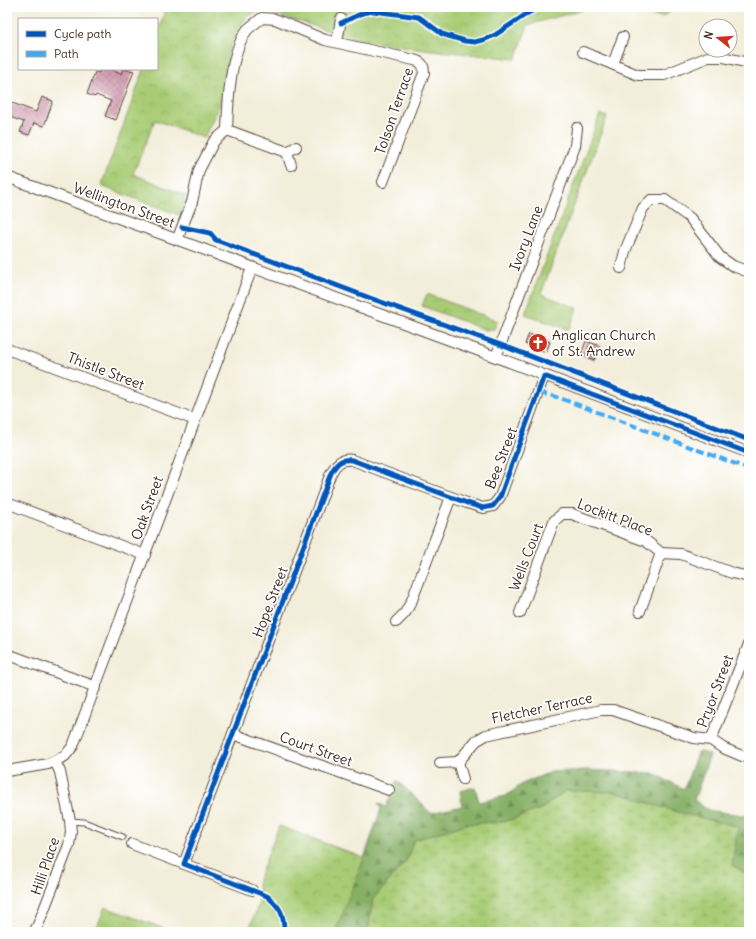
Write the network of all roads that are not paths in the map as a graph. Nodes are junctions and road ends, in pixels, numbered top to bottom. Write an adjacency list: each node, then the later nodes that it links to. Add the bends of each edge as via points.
1 (342, 19): 3 (street)
2 (623, 37): 6 (street)
3 (336, 42): 8 (street, Tolson Terrace, via 325,40 275,19 262,18 247,30 235,55); 13 (street, Tolson Terrace, via 414,60 424,66 424,73)
4 (583, 52): 6 (street)
5 (749, 63): 6 (street, via 723,57 708,58 664,75 638,75)
6 (613, 64)
7 (577, 128): 19 (street, Ivory Lane, via 575,146)
8 (226, 130): 10 (street); 14 (street, via 214,141 199,170 192,202)
9 (296, 147): 10 (street)
10 (287, 152): 11 (street)
11 (291, 165)
12 (7, 177): 14 (street, Wellington Street)
13 (384, 182)
14 (177, 240): 15 (street, Wellington Street)
15 (252, 268): 19 (street, Wellington Street); 21 (street, Oak Street)
16 (621, 268): 17 (street, via 643,208 651,200 666,200 690,218 720,257)
17 (749, 272)
18 (7, 349): 21 (street, Thistle Street)
19 (496, 357): 20 (street, Wellington Street)
20 (544, 376): 22 (street, Wellington Street); 23 (street, Bee Street, via 496,504 483,508)
21 (195, 420): 27 (street, Oak Street)
22 (749, 453)
23 (451, 497): 31 (street, via 412,600); 35 (street, Hope Street, via 352,460 343,460 336,465)
24 (7, 503): 27 (street)
25 (562, 514): 26 (street, Lockitt Place, via 572,514 646,541); 30 (street, Wells Court, via 554,521)
26 (661, 553): 28 (street, Lockitt Place, via 681,554 732,573); 29 (street)
27 (145, 555): 34 (street, Oak Street)
28 (749, 576)
29 (640, 611)
30 (520, 613)
31 (396, 622)
32 (749, 644): 36 (street, Pryor Street)
33 (7, 654): 34 (street)
34 (96, 687): 38 (street, Oak Street, via 73,746 65,756)
35 (234, 734): 43 (street, Court Street); 47 (street, Hope Street)
36 (712, 740): 37 (street, Pryor Street); 39 (street, Fletcher Terrace, via 694,738 613,710 601,710 486,735 476,741)
37 (742, 756)
38 (55, 761): 41 (street); 44 (street, Hilli Place, via 60,772)
39 (458, 762): 40 (street); 42 (street)
40 (440, 763)
41 (7, 770)
42 (463, 779)
43 (389, 790)
44 (70, 821): 45 (lane, via 84,822); 49 (street, Hilli Place, via 69,845)
45 (123, 837)
46 (132, 844): 47 (street)
47 (184, 864): 48 (street)
48 (252, 890)
49 (34, 932)

